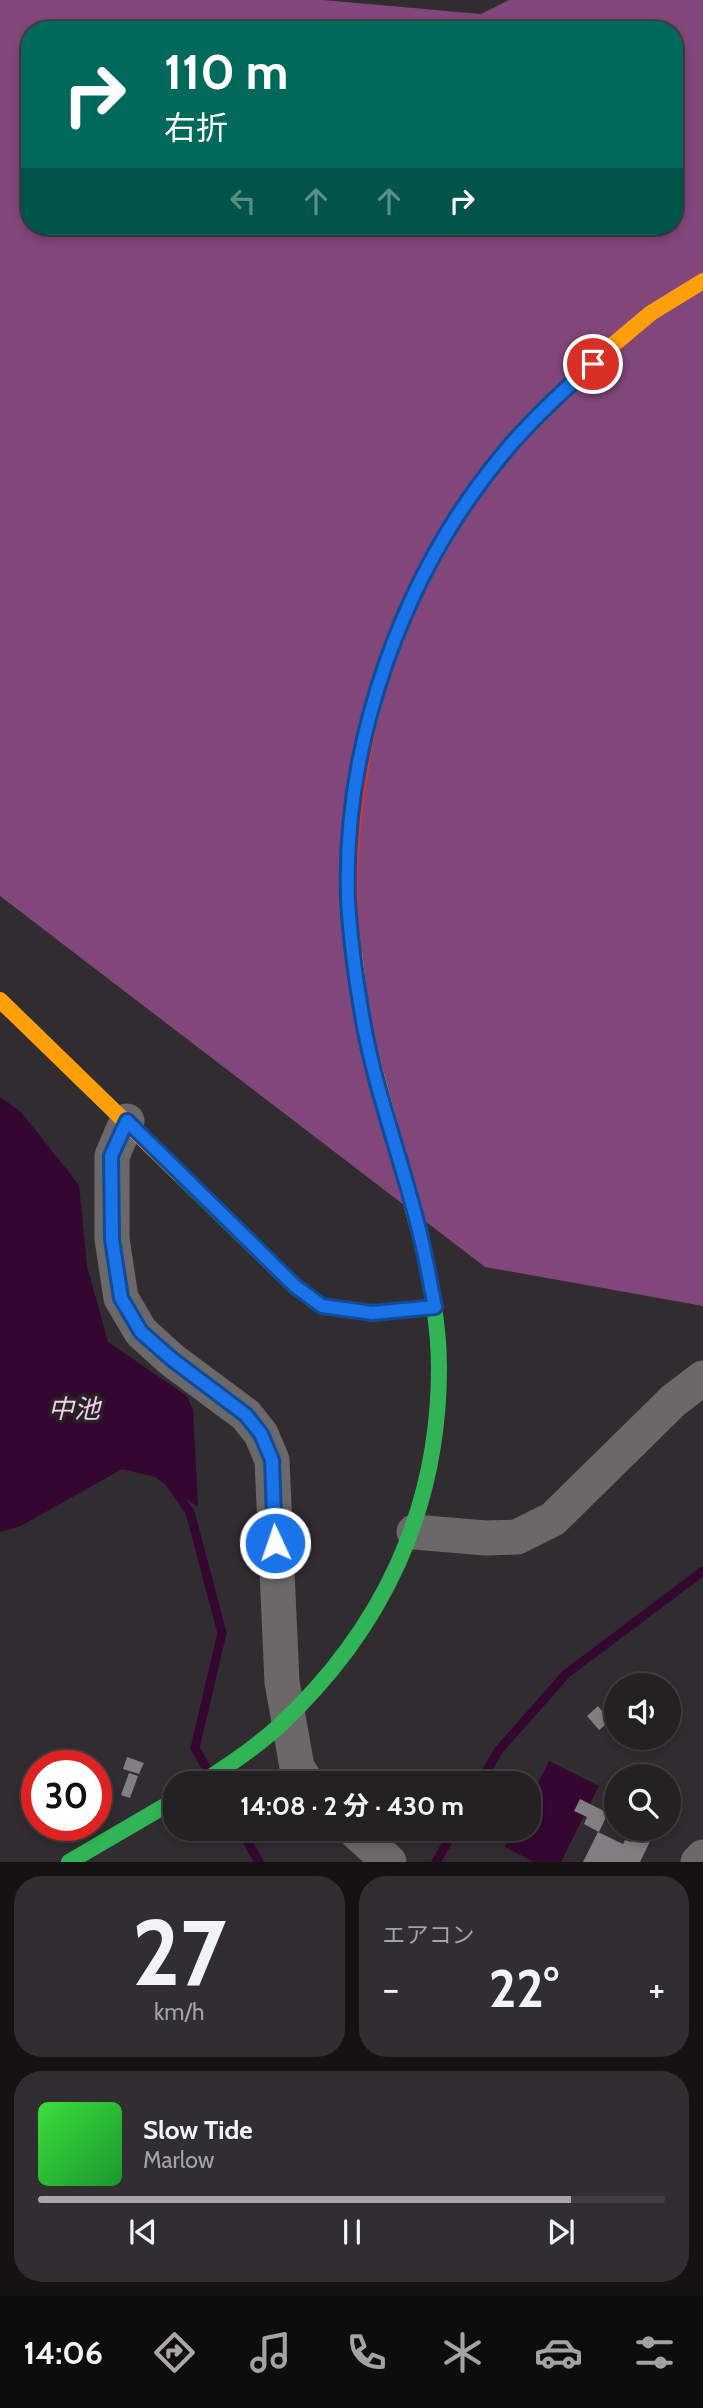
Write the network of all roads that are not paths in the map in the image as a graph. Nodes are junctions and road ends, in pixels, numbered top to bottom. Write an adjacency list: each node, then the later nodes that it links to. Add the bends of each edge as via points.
1 (703, 281): 4 (main road, via 649,314 555,398 503,454 458,516 416,587 384,666 366,731 352,821 348,898 354,953 361,1011 379,1090 420,1234)
2 (0, 1000): 3 (main road)
3 (127, 1121): 4 (main road, via 295,1286 322,1306 372,1313); 8 (street, via 111,1156 112,1239 121,1298 141,1332 246,1415 272,1460 282,1682)
4 (435, 1307): 6 (main road, via 440,1382 437,1432)
5 (703, 1378): 6 (street, via 673,1401 553,1519 517,1536)
6 (414, 1532): 7 (main road, via 380,1604 352,1647 278,1727)
7 (218, 1771)
8 (300, 1771)
9 (163, 1807): 12 (main road)
10 (366, 1841): 13 (street)
11 (703, 1857): 14 (street)
12 (69, 1862)
13 (389, 1862)
14 (698, 1862)

